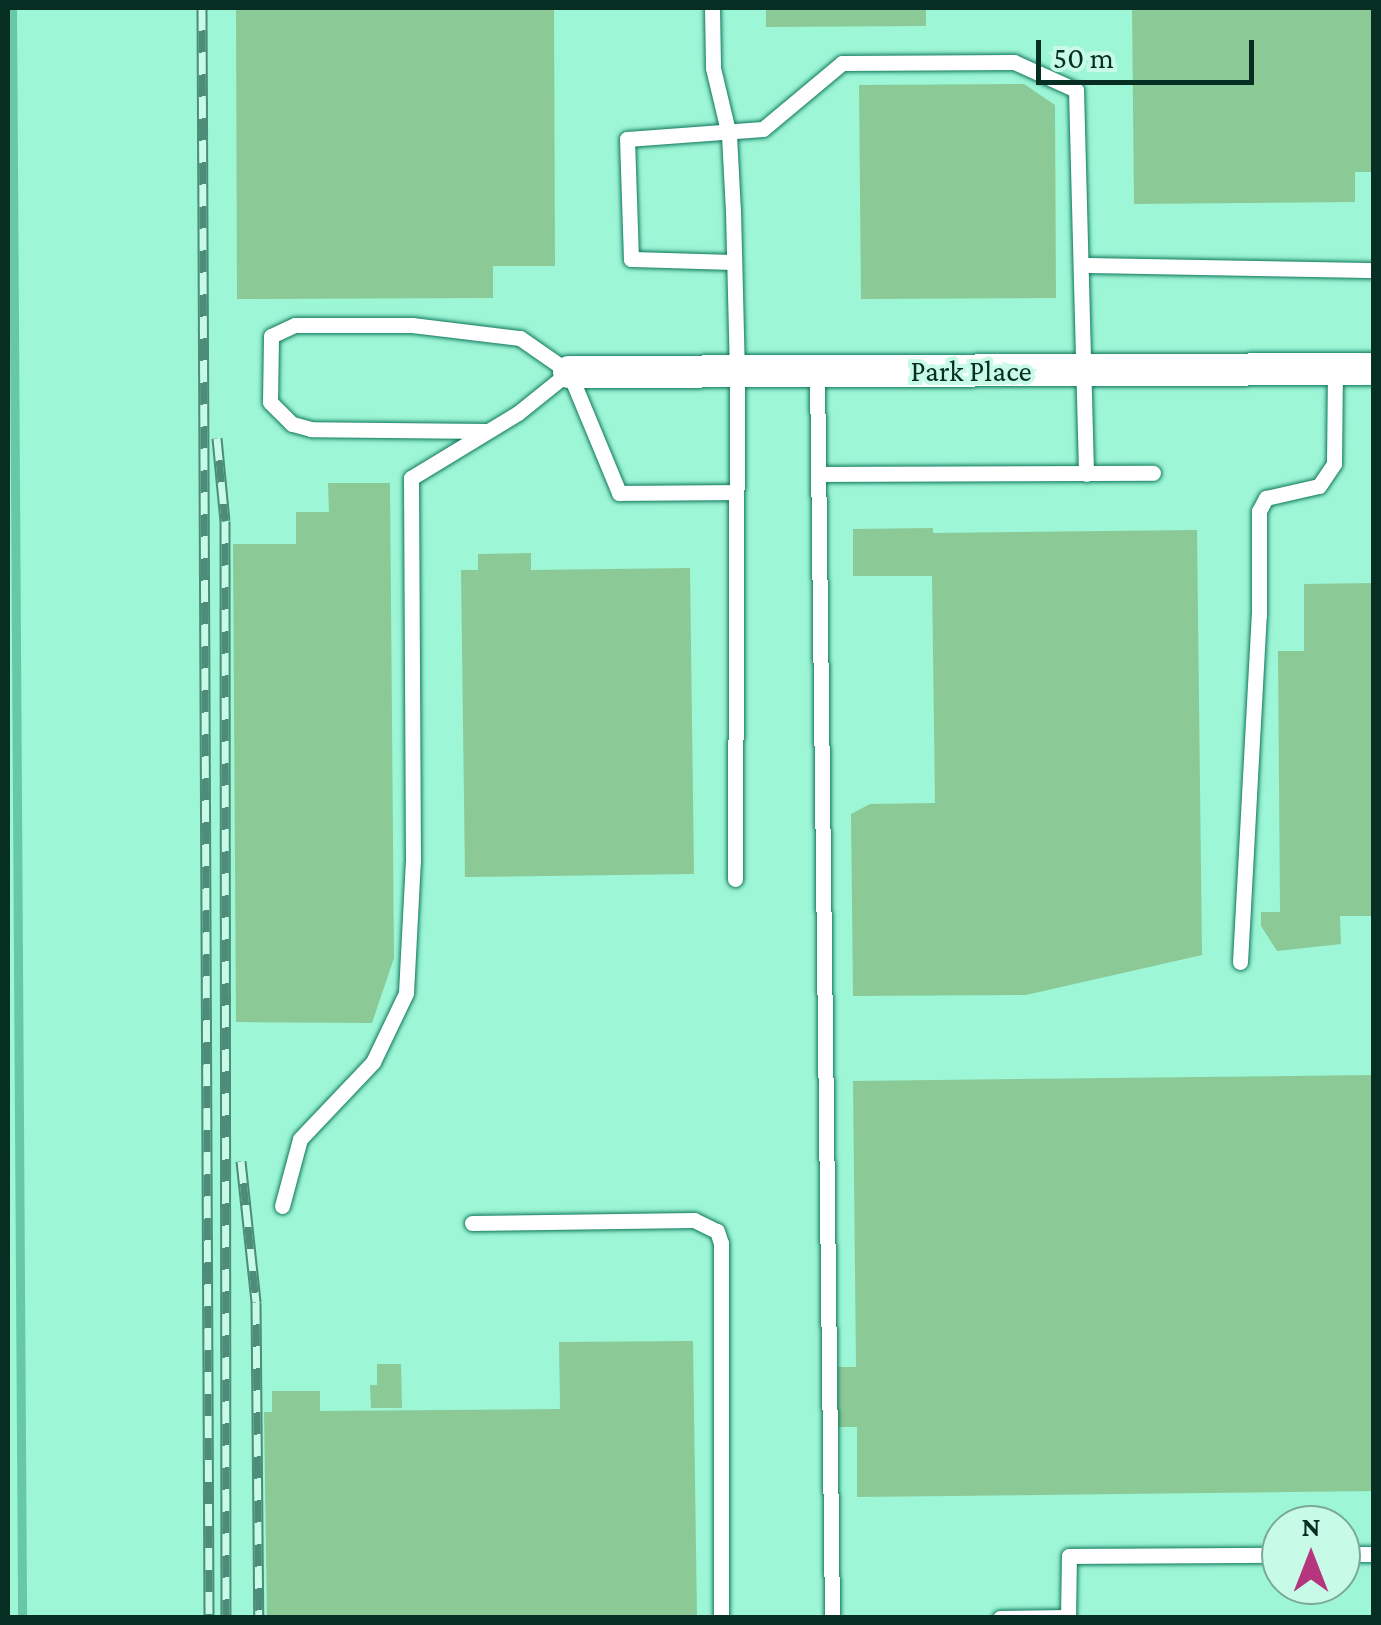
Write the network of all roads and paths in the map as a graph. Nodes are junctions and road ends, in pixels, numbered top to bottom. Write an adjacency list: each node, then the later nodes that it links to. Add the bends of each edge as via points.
1 (712, 8): 2 (lane, via 713,68)
2 (729, 135): 3 (lane); 3 (lane, via 627,139 631,259); 4 (lane, via 763,129 842,64 1014,62 1076,90)
3 (734, 262): 9 (lane)
4 (1082, 265): 5 (lane); 6 (lane)
5 (1374, 270)
6 (1086, 370): 7 (street, Park Place); 10 (street, Park Place); 15 (lane)
7 (1335, 370): 8 (street, Park Place); 18 (lane, via 1334,464 1319,486 1266,498 1259,511)
8 (1374, 370)
9 (736, 371): 10 (street, Park Place); 11 (street, Park Place); 16 (lane)
10 (817, 371): 14 (lane)
11 (570, 372): 12 (lane); 12 (lane, via 520,338 412,324 295,325 271,336 270,402 292,424); 16 (lane, via 619,493)
12 (488, 431): 19 (lane, via 411,478 413,861 406,993 373,1062 300,1139)
13 (1153, 473): 15 (lane)
14 (818, 474): 15 (lane); 24 (lane)
15 (1086, 474)
16 (736, 492): 17 (lane)
17 (734, 879)
18 (1240, 962)
19 (282, 1206)
20 (472, 1224): 23 (lane, via 694,1220 717,1231)
21 (1261, 1555): 22 (lane, via 1069,1556)
22 (1068, 1617): 25 (lane)
23 (721, 1618)
24 (832, 1618)
25 (1000, 1618)

